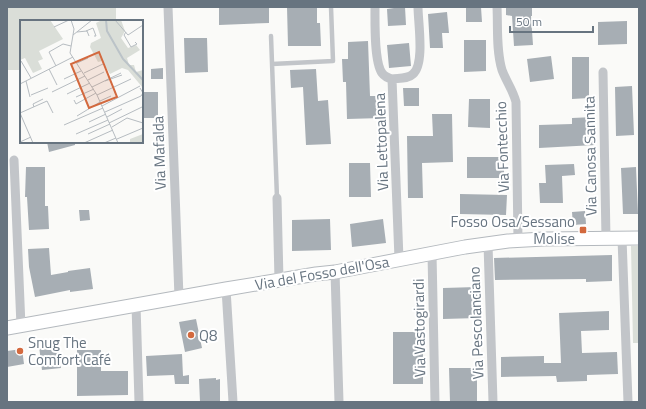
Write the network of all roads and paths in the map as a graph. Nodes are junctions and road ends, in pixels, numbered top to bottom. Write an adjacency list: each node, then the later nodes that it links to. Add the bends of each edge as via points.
1 (168, 7): 22 (street, Via Mafalda)
2 (331, 7): 7 (lane, via 333,61)
3 (375, 7): 9 (street, Via Lettopalena, via 379,67 384,76)
4 (418, 7): 9 (street, via 418,66 410,76)
5 (497, 7): 15 (street, Via Fontecchio, via 502,70 517,106)
6 (271, 36): 7 (lane)
7 (272, 64): 11 (lane)
8 (603, 72): 14 (street, Via Canosa Sannita)
9 (392, 78): 18 (street, Via Lettopalena)
10 (14, 160): 24 (street)
11 (277, 198): 20 (street)
12 (622, 238): 13 (street, Via del Fosso dell'Osa); 14 (street, Via del Fosso dell'Osa); 31 (street)
13 (639, 238)
14 (606, 239): 15 (street, Via del Fosso dell'Osa)
15 (518, 240): 16 (street, Via del Fosso dell'Osa)
16 (488, 244): 17 (street, Via del Fosso dell'Osa); 30 (street, Via Pescolanciano)
17 (432, 253): 18 (street, Via del Fosso dell'Osa); 29 (street, Via Vastogirardi)
18 (399, 259): 19 (street, Via del Fosso dell'Osa)
19 (335, 272): 20 (street, Via del Fosso dell'Osa); 28 (street)
20 (279, 280): 21 (street, Via del Fosso dell'Osa)
21 (226, 289): 22 (street, Via del Fosso dell'Osa); 27 (street)
22 (179, 297): 23 (street, Via del Fosso dell'Osa)
23 (136, 305): 24 (street, Via del Fosso dell'Osa); 26 (street)
24 (21, 326): 25 (street, Via del Fosso dell'Osa)
25 (7, 328)
26 (139, 402)
27 (232, 402)
28 (339, 402)
29 (435, 402)
30 (493, 402)
31 (628, 402)

